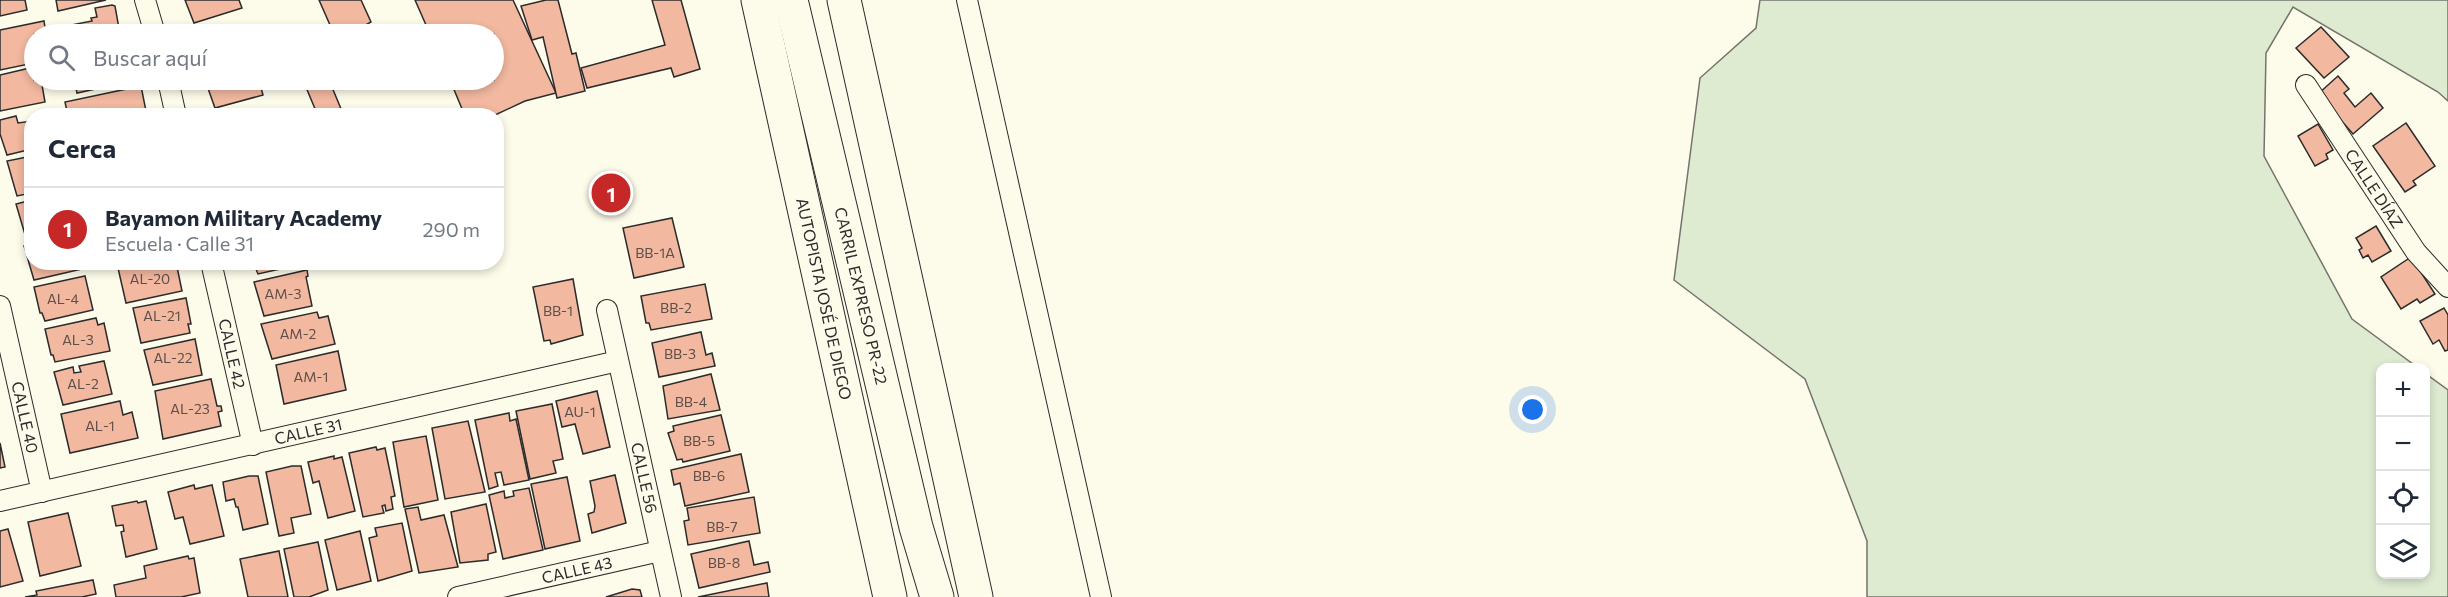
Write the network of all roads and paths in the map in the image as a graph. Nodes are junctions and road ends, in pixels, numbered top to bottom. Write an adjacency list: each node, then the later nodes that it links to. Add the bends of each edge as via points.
1 (145, 0): 7 (street)
2 (758, 0): 23 (highway, AUTOPISTA JOSÉ DE DIEGO)
3 (791, 0): 20 (highway, CARRIL EXPRESO PR-22, via 916,527)
4 (807, 0): 20 (highway, CARRIL EXPRESO PR-22, via 929,522)
5 (844, 0): 24 (highway)
6 (967, 0): 25 (street)
7 (152, 24)
8 (2306, 86): 12 (street, CALLE DÍAZ, via 2416,252)
9 (170, 90): 10 (street)
10 (174, 108)
11 (213, 270): 16 (street, CALLE 42)
12 (2448, 287)
13 (0, 306): 17 (street, CALLE 40)
14 (607, 310): 15 (street, CALLE 56)
15 (618, 361): 16 (street, CALLE 31); 19 (street, CALLE 56)
16 (253, 445): 17 (street, CALLE 31)
17 (42, 492): 18 (street, CALLE 31)
18 (0, 501)
19 (660, 551): 21 (street, CALLE 43); 22 (street, CALLE 56)
20 (937, 594)
21 (458, 597)
22 (670, 597)
23 (890, 597)
24 (976, 597)
25 (1101, 597)

